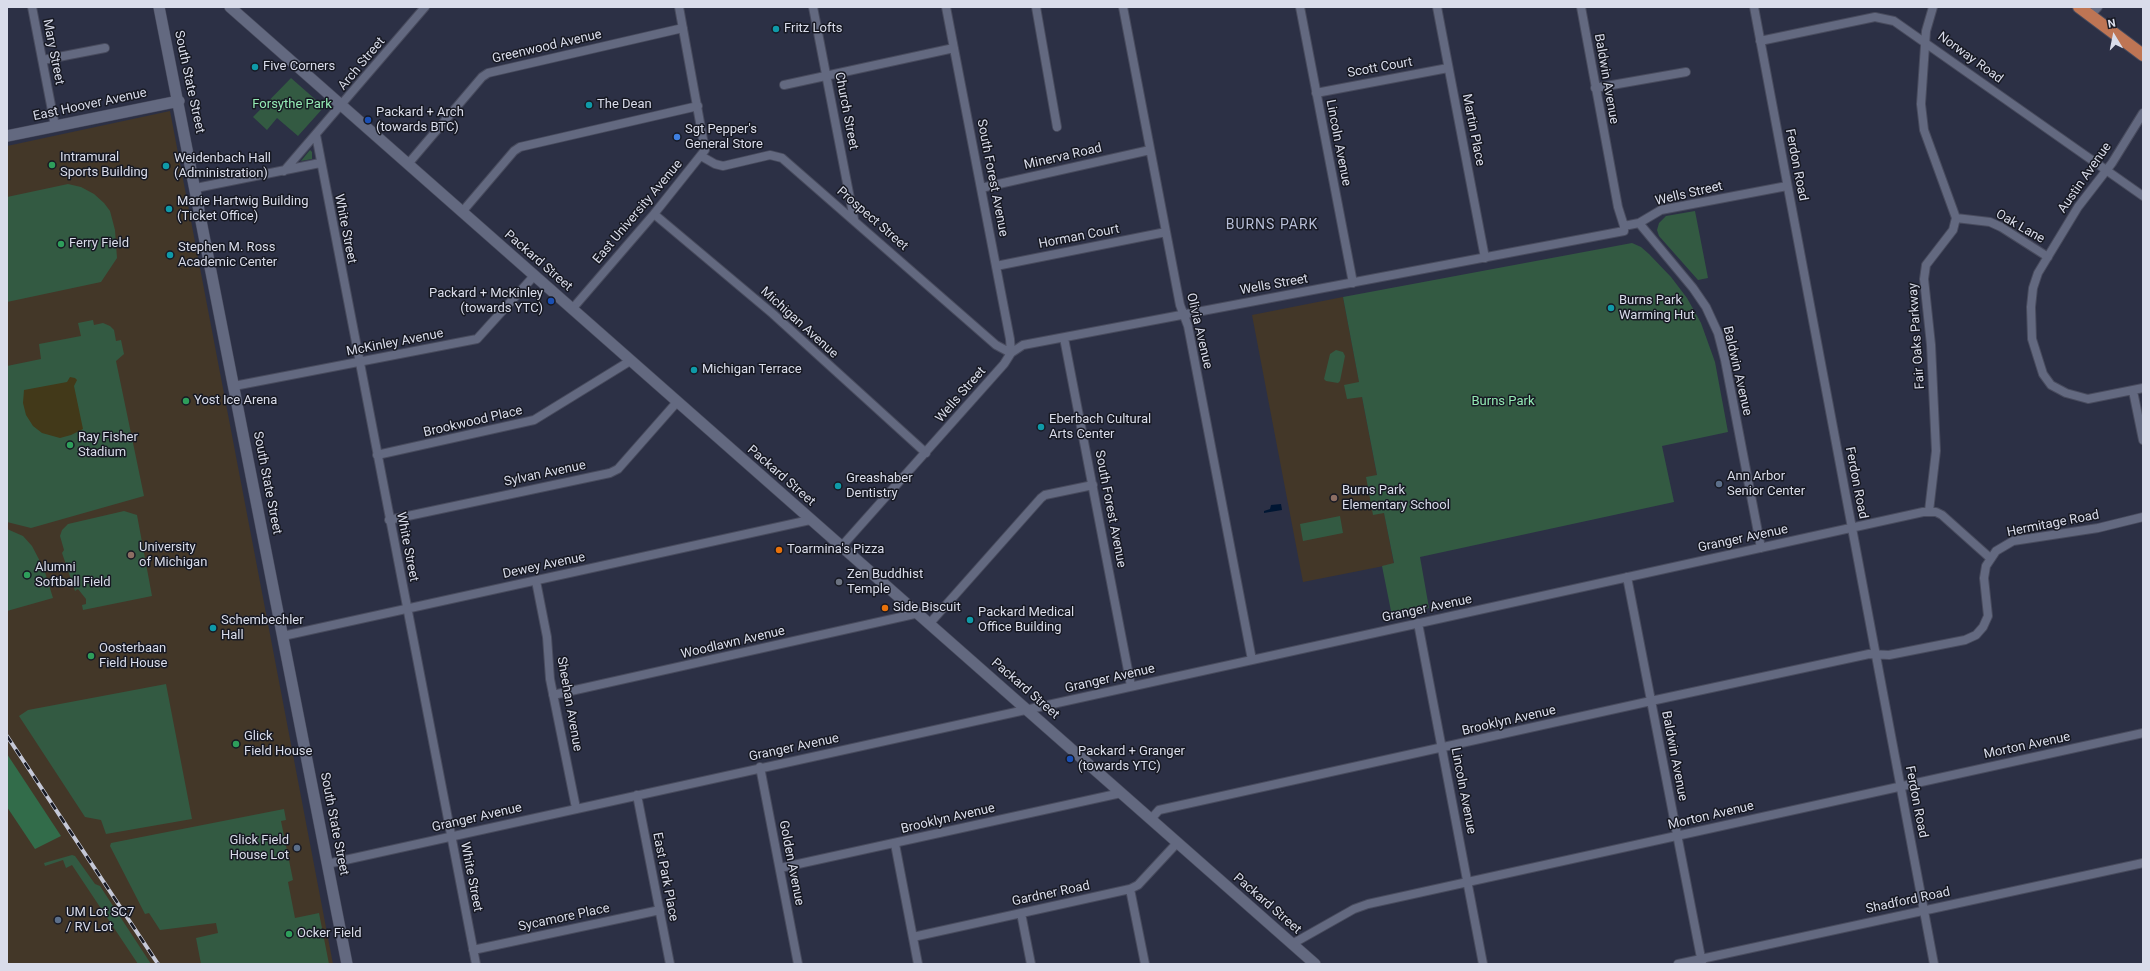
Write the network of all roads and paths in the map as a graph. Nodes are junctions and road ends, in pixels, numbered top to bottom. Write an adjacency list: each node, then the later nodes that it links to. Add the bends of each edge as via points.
1 (32, 7): 23 (street, Mary Street)
2 (159, 7): 30 (main road, South State Street)
3 (230, 7): 31 (main road, Packard Street)
4 (425, 7): 31 (street, Arch Street)
5 (679, 7): 17 (street, East University Avenue)
6 (813, 7): 26 (street, Church Street)
7 (946, 7): 21 (street, South Forest Avenue)
8 (1036, 7): 35 (street)
9 (1123, 7): 38 (street, Olivia Avenue)
10 (1300, 7): 29 (street, Lincoln Avenue)
11 (1437, 7): 24 (street, Martin Place)
12 (1581, 7): 28 (street, Baldwin Avenue)
13 (1754, 7): 18 (street, Ferdon Road)
14 (1934, 7): 19 (street)
15 (2078, 7): 16 (main road)
16 (2094, 12): 22 (main road)
17 (683, 28): 32 (street, East University Avenue); 41 (street, Greenwood Avenue, via 488,72)
18 (1760, 41): 19 (street, Norway Road, via 1875,17 1898,22); 44 (street, Ferdon Road)
19 (1925, 41): 42 (street, Norway Road); 50 (street, via 1921,104 1924,130)
20 (105, 48): 23 (street)
21 (954, 48): 26 (street); 46 (street, South Forest Avenue)
22 (2143, 55)
23 (43, 60): 34 (street, Mary Street)
24 (1448, 68): 29 (street, Scott Court); 56 (street, Martin Place)
25 (1686, 72): 28 (street)
26 (828, 76): 27 (street); 51 (street, Church Street)
27 (784, 85)
28 (1595, 88): 53 (street, Baldwin Avenue)
29 (1316, 92): 59 (street, Lincoln Avenue)
30 (179, 101): 34 (main road, East Hoover Avenue); 45 (main road, South State Street)
31 (342, 106): 36 (street, Arch Street); 41 (main road, Packard Street)
32 (698, 106): 39 (street, East University Avenue, via 706,146); 48 (street, via 520,147)
33 (2143, 113): 42 (street, Austin Avenue)
34 (55, 126): 37 (main road, East Hoover Avenue)
35 (1057, 127)
36 (316, 135): 40 (street, White Street); 43 (street, Arch Street)
37 (7, 136)
38 (1150, 150): 46 (street, Minerva Road); 54 (street, Olivia Avenue)
39 (701, 156): 49 (street, East University Avenue); 51 (street, Prospect Street, via 723,166 777,155)
40 (320, 163): 43 (street); 65 (street, White Street)
41 (408, 164): 48 (main road, Packard Street)
42 (2106, 170): 47 (street, Norway Road); 55 (street, Austin Avenue, via 2078,207)
43 (284, 171): 45 (street)
44 (1787, 186): 52 (street, Wells Street, via 1667,208); 78 (street, Ferdon Road)
45 (196, 188): 66 (main road, South State Street)
46 (981, 188): 57 (street, South Forest Avenue)
47 (2143, 196)
48 (462, 212): 58 (main road, Packard Street)
49 (654, 214): 60 (street, East University Avenue); 71 (street, Michigan Avenue, via 773,314)
50 (1956, 218): 55 (street, Oak Lane, via 1990,222); 74 (street, Fair Oaks Parkway, via 1953,230 1926,265 1924,279 1931,345 1936,451)
51 (854, 219): 63 (street, Prospect Street, via 996,345)
52 (1639, 223): 53 (street, Wells Street); 80 (street, Baldwin Avenue, via 1694,288 1718,333)
53 (1624, 226): 56 (street, Wells Street, via 1624,231)
54 (1166, 232): 57 (street, Horman Court); 61 (street, Olivia Avenue)
55 (2048, 257): 68 (street, Austin Avenue, via 2035,280 2031,307 2032,339 2043,374 2051,385 2066,393 2088,398)
56 (1485, 258): 59 (street, Wells Street)
57 (996, 266): 63 (street, South Forest Avenue)
58 (533, 276): 60 (main road, Packard Street); 65 (street, McKinley Avenue, via 477,340)
59 (1353, 283): 61 (street, Wells Street)
60 (573, 308): 64 (main road, Packard Street)
61 (1183, 313): 62 (street, Wells Street); 90 (street, Olivia Avenue, via 1188,326)
62 (1064, 338): 63 (street, Wells Street, via 1023,345); 73 (street, South Forest Avenue)
63 (1011, 354): 71 (street, Wells Street)
64 (630, 361): 69 (main road, Packard Street); 72 (street, Brookwood Place, via 534,420)
65 (359, 363): 66 (street, McKinley Avenue); 72 (street, White Street)
66 (234, 386): 88 (main road, South State Street)
67 (2143, 388): 68 (street, Austin Avenue)
68 (2133, 391): 70 (street)
69 (677, 402): 76 (street, Sylvan Avenue, via 618,469 610,473); 77 (main road, Packard Street)
70 (2143, 440)
71 (926, 453): 79 (street, Wells Street)
72 (377, 455): 76 (street, White Street)
73 (1093, 485): 86 (street, via 1041,498); 91 (street, South Forest Avenue)
74 (1929, 511): 78 (street, Granger Avenue); 81 (street, via 1942,515)
75 (2143, 517): 81 (street, Hermitage Road, via 2098,528 2013,541)
76 (389, 520): 84 (street, White Street)
77 (810, 520): 79 (main road, Packard Street); 83 (street, Dewey Avenue)
78 (1852, 528): 80 (street, Granger Avenue); 89 (street, Ferdon Road)
79 (841, 547): 85 (main road, Packard Street)
80 (1761, 548): 82 (street, Granger Avenue)
81 (1989, 557): 89 (street, via 1984,578 1988,616 1976,635 1965,640 1889,655)
82 (1627, 577): 87 (street, Granger Avenue); 93 (street, Baldwin Avenue)
83 (536, 581): 84 (street, Dewey Avenue); 92 (street, Sheehan Avenue)
84 (407, 608): 88 (street, Dewey Avenue); 103 (street, White Street)
85 (919, 613): 86 (main road, Packard Street); 92 (street, Woodlawn Avenue)
86 (930, 623): 94 (main road, Packard Street)
87 (1418, 623): 90 (street, Granger Avenue); 96 (street, Lincoln Avenue)
88 (283, 636): 108 (main road, South State Street)
89 (1876, 655): 93 (street, Brooklyn Avenue, via 1869,654); 98 (street, Ferdon Road)
90 (1252, 660): 91 (street, Granger Avenue)
91 (1131, 686): 94 (street, Granger Avenue)
92 (553, 695): 101 (street, Sheehan Avenue)
93 (1651, 701): 96 (street, Brooklyn Avenue); 104 (street, Baldwin Avenue)
94 (1028, 710): 97 (street, Granger Avenue); 99 (main road, Packard Street)
95 (2143, 733): 98 (street, Morton Avenue)
96 (1442, 748): 102 (street, Brooklyn Avenue, via 1159,810); 110 (street, Lincoln Avenue)
97 (760, 767): 100 (street, Granger Avenue); 109 (street, Golden Avenue)
98 (1901, 786): 104 (street, Morton Avenue); 113 (street, Ferdon Road)
99 (1121, 793): 102 (main road, Packard Street); 106 (street, Brooklyn Avenue)
100 (637, 794): 101 (street, Granger Avenue); 112 (street, East Park Place)
101 (576, 808): 103 (street, Granger Avenue)
102 (1150, 819): 105 (main road, Packard Street)
103 (451, 836): 108 (street, Granger Avenue); 117 (street, White Street)
104 (1677, 836): 110 (street, Morton Avenue); 118 (street, Baldwin Avenue)
105 (1177, 843): 111 (street, Gardner Road, via 1138,886); 116 (main road, Packard Street)
106 (894, 844): 109 (street, Brooklyn Avenue); 115 (street)
107 (2143, 863): 113 (street, Shadford Road)
108 (327, 864): 119 (main road, South State Street)
109 (780, 868): 122 (street, Golden Avenue)
110 (1468, 882): 116 (street, Morton Avenue, via 1368,904 1354,909); 127 (street, Lincoln Avenue)
111 (1130, 889): 114 (street, Gardner Road); 125 (street)
112 (660, 910): 117 (street, Sycamore Place); 121 (street, East Park Place)
113 (1924, 910): 118 (street, Shadford Road); 129 (street, Ferdon Road)
114 (1021, 913): 115 (street, Gardner Road); 124 (street)
115 (913, 937): 123 (street)
116 (1292, 944): 126 (main road, Packard Street)
117 (473, 950): 120 (street, White Street)
118 (1702, 961): 128 (street, Shadford Road)
119 (347, 964)
120 (476, 964)
121 (670, 964)
122 (798, 964)
123 (918, 964)
124 (1031, 964)
125 (1145, 964)
126 (1315, 964)
127 (1483, 964)
128 (1678, 964)
129 (1934, 964)

